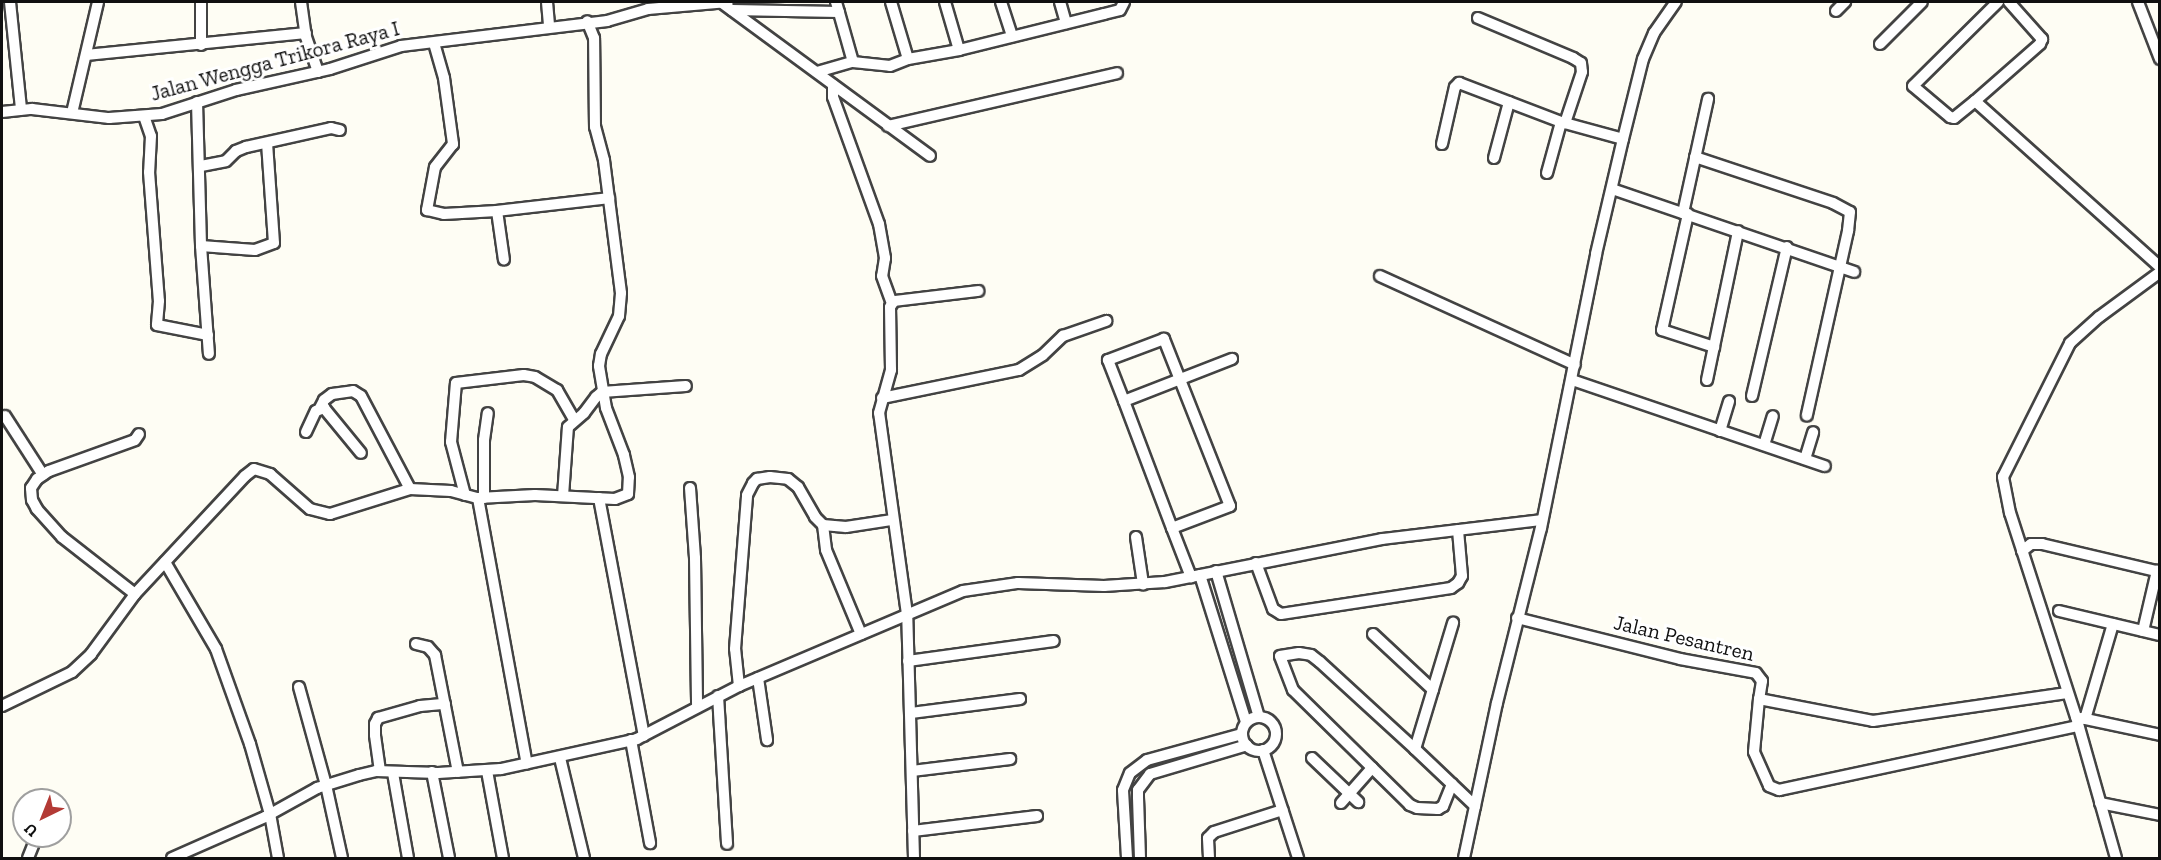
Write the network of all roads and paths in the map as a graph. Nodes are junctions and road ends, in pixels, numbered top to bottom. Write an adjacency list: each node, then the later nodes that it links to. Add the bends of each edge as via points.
1 (9, 2): 42 (street)
2 (98, 2): 30 (street)
3 (201, 2): 28 (street)
4 (301, 2): 24 (street)
5 (547, 2): 23 (street)
6 (891, 2): 31 (street)
7 (945, 2): 29 (street)
8 (1001, 2): 25 (street)
9 (1060, 2): 22 (street)
10 (1124, 2): 22 (street, via 1120,10)
11 (1676, 2): 49 (street, via 1654,33 1643,59)
12 (1845, 2): 19 (street)
13 (1922, 2): 27 (street)
14 (1998, 2): 39 (street, via 1913,86 1954,118)
15 (2009, 2): 39 (street, via 2042,39)
16 (2138, 2): 32 (street)
17 (728, 5): 18 (street, Jalan Wengga Trikora Raya I); 21 (street, Jalan Wengga Trikora Raya I, via 659,8 607,21); 35 (street)
18 (837, 7): 33 (street)
19 (1836, 11)
20 (1478, 18): 46 (street, via 1581,63 1582,72)
21 (587, 21): 23 (street, Jalan Wengga Trikora Raya I); 58 (street, via 594,38 595,127)
22 (1066, 23): 25 (street)
23 (549, 27): 26 (street, Jalan Wengga Trikora Raya I)
24 (306, 33): 28 (street); 34 (street)
25 (1012, 36): 29 (street)
26 (434, 43): 34 (street, Jalan Wengga Trikora Raya I, via 385,50); 59 (street, via 444,78 453,144 435,167 427,210 444,214)
27 (1880, 44)
28 (201, 45): 30 (street)
29 (959, 50): 31 (street)
30 (86, 55): 44 (street)
31 (908, 59): 33 (street, via 890,66)
32 (2160, 59)
33 (853, 62): 35 (street)
34 (318, 72): 40 (street, Jalan Wengga Trikora Raya I)
35 (817, 72): 37 (street)
36 (1118, 73): 47 (street)
37 (833, 85): 47 (street); 71 (street, via 840,119 879,224 885,258 882,276)
38 (1708, 99): 53 (street)
39 (1976, 101): 66 (street)
40 (197, 102): 45 (street, Jalan Wengga Trikora Raya I, via 172,112); 55 (street)
41 (1509, 102): 46 (street); 51 (street, via 1459,83); 54 (street)
42 (21, 110): 43 (street, Jalan Wengga Trikora Raya I); 44 (street, Jalan Wengga Trikora Raya I)
43 (2, 112)
44 (72, 113): 45 (street, Jalan Wengga Trikora Raya I, via 109,118)
45 (144, 116): 73 (street, via 152,141 149,172 159,301 157,325)
46 (1563, 122): 49 (street); 56 (street)
47 (888, 126): 52 (street)
48 (340, 130): 50 (street, via 331,128)
49 (1623, 139): 57 (street)
50 (267, 142): 55 (street, via 240,148 226,161); 62 (street, via 274,243 255,250)
51 (1442, 144)
52 (930, 156)
53 (1695, 157): 60 (street); 65 (street, via 1845,208 1851,216)
54 (1494, 158)
55 (201, 166): 62 (street)
56 (1547, 173)
57 (1612, 189): 60 (street); 77 (street)
58 (609, 198): 59 (street); 82 (street, via 621,293 619,316 600,359)
59 (497, 211): 64 (street)
60 (1685, 213): 61 (street); 74 (street, via 1662,330)
61 (1738, 231): 63 (street); 74 (street)
62 (201, 246): 73 (street)
63 (1787, 247): 65 (street); 83 (street)
64 (504, 260)
65 (1841, 266): 67 (street); 89 (street)
66 (2160, 267)
67 (1854, 272)
68 (2160, 272): 114 (street, via 2070,343 2011,457 2003,483)
69 (1380, 276): 77 (street)
70 (978, 291): 71 (street)
71 (892, 303): 84 (street, via 891,370)
72 (1106, 321): 84 (street, via 1063,336 1019,370)
73 (208, 335): 75 (street)
74 (1714, 347): 80 (street)
75 (209, 354)
76 (1232, 358): 78 (street)
77 (1575, 365): 79 (street)
78 (1180, 379): 86 (street); 86 (street, via 1164,339 1108,360); 111 (street, via 1230,506)
79 (1572, 380): 93 (street); 109 (street)
80 (1707, 380)
81 (687, 386): 82 (street)
82 (602, 392): 92 (street); 107 (street, via 624,455 630,490 625,497)
83 (1752, 396)
84 (882, 398): 108 (street, via 879,413)
85 (1729, 400): 93 (street)
86 (1124, 401): 111 (street)
87 (320, 408): 94 (street); 98 (street, via 329,412); 103 (street, via 332,394 353,391 361,396)
88 (488, 413): 106 (street)
89 (1807, 415)
90 (5, 416): 101 (street)
91 (1773, 416): 97 (street)
92 (574, 419): 104 (street, via 556,390 535,377 456,382 451,442); 105 (street, via 566,434)
93 (1720, 431): 97 (street)
94 (306, 432)
95 (1813, 432): 99 (street)
96 (140, 434): 101 (street, via 135,440)
97 (1764, 445): 99 (street)
98 (361, 453)
99 (1805, 459): 100 (street)
100 (1825, 466)
101 (43, 475): 121 (street, via 32,488 37,509 62,537)
102 (690, 488): 146 (street)
103 (410, 489): 104 (street); 115 (street, via 330,514 320,513 270,474 254,469)
104 (465, 495): 106 (street)
105 (563, 496): 106 (street); 107 (street)
106 (481, 498): 164 (street)
107 (599, 498): 153 (street)
108 (892, 520): 110 (street, via 846,527); 123 (street)
109 (1542, 520): 112 (street); 124 (street)
110 (824, 525): 128 (street, via 826,550); 137 (street, via 788,479 770,477 753,483 747,495 735,649)
111 (1172, 528): 119 (street)
112 (1458, 530): 116 (street, via 1382,539); 116 (street, via 1462,576 1451,588 1281,614 1273,609)
113 (1136, 537): 120 (street)
114 (2022, 551): 118 (street, via 2031,544 2042,544); 140 (street)
115 (165, 562): 121 (street); 179 (street, via 216,649)
116 (1256, 563): 117 (street)
117 (1216, 571): 119 (street); 133 (street)
118 (2158, 572): 127 (street)
119 (1195, 576): 120 (street); 134 (street)
120 (1143, 584): 123 (street, via 991,586 963,591)
121 (135, 594): 145 (street, via 91,654 72,672)
122 (2059, 611): 126 (street)
123 (907, 614): 128 (street); 135 (street)
124 (1517, 618): 143 (street, Jalan Pesantren, via 1680,659 1756,673 1762,681); 177 (street)
125 (1454, 623): 139 (street)
126 (2113, 624): 127 (street); 149 (street)
127 (2143, 631): 130 (street)
128 (861, 634): 136 (street)
129 (1373, 634): 139 (street)
130 (2160, 635)
131 (1054, 641): 135 (street)
132 (416, 644): 144 (street, via 428,647 435,655)
133 (1241, 655): 134 (street); 148 (street)
134 (1227, 660): 150 (street)
135 (908, 661): 147 (street)
136 (758, 678): 137 (street); 155 (street)
137 (739, 686): 141 (street)
138 (299, 687): 173 (street)
139 (1433, 690): 157 (street)
140 (2067, 693): 143 (street, via 1873,722); 149 (street)
141 (718, 696): 146 (street); 184 (street)
142 (1020, 699): 147 (street)
143 (1759, 699): 149 (street, Jalan Pesantren, via 1754,752 1769,786 1779,790)
144 (445, 704): 166 (street, via 420,706 378,718 375,724); 170 (street)
145 (2, 706)
146 (697, 708): 153 (street)
147 (911, 713): 168 (street)
148 (1259, 717): 150 (street); 159 (street, via 1270,721 1276,732 1273,743)
149 (2080, 721): 152 (street); 176 (street)
150 (1246, 722): 151 (street)
151 (1242, 734): 156 (street); 158 (street)
152 (2160, 735)
153 (644, 736): 154 (street)
154 (631, 740): 160 (street); 183 (street)
155 (767, 740)
156 (1247, 745): 159 (street); 163 (street)
157 (1415, 749): 165 (street, via 1316,658 1299,653 1281,655 1293,690); 172 (street)
158 (1184, 750): 163 (street); 193 (street, via 1147,760 1130,773 1123,790)
159 (1263, 750): 178 (street)
160 (560, 758): 164 (street); 191 (street)
161 (1312, 758): 174 (street)
162 (1010, 759): 168 (street)
163 (1188, 762): 194 (street, via 1150,774 1138,790)
164 (527, 764): 167 (street)
165 (1372, 768): 172 (street, via 1417,808 1443,806); 174 (street)
166 (380, 771): 171 (street); 173 (street)
167 (487, 771): 170 (street); 190 (street)
168 (912, 771): 182 (street)
169 (432, 772): 170 (street); 171 (street); 189 (street)
170 (458, 772)
171 (393, 773): 188 (street)
172 (1452, 784): 177 (street)
173 (326, 785): 179 (street); 187 (street)
174 (1345, 798): 175 (street)
175 (1358, 802)
176 (2100, 803): 180 (street); 198 (street)
177 (1475, 806): 197 (street)
178 (1282, 810): 195 (street, via 1214,832 1208,838); 196 (street)
179 (270, 814): 185 (street); 186 (street)
180 (2160, 815)
181 (1037, 816): 182 (street)
182 (914, 831): 192 (street)
183 (650, 843)
184 (727, 844)
185 (172, 858)
186 (278, 858)
187 (342, 858)
188 (408, 858)
189 (449, 858)
190 (502, 858)
191 (584, 858)
192 (914, 858)
193 (1127, 858)
194 (1140, 858)
195 (1209, 858)
196 (1298, 858)
197 (1464, 858)
198 (2116, 858)

